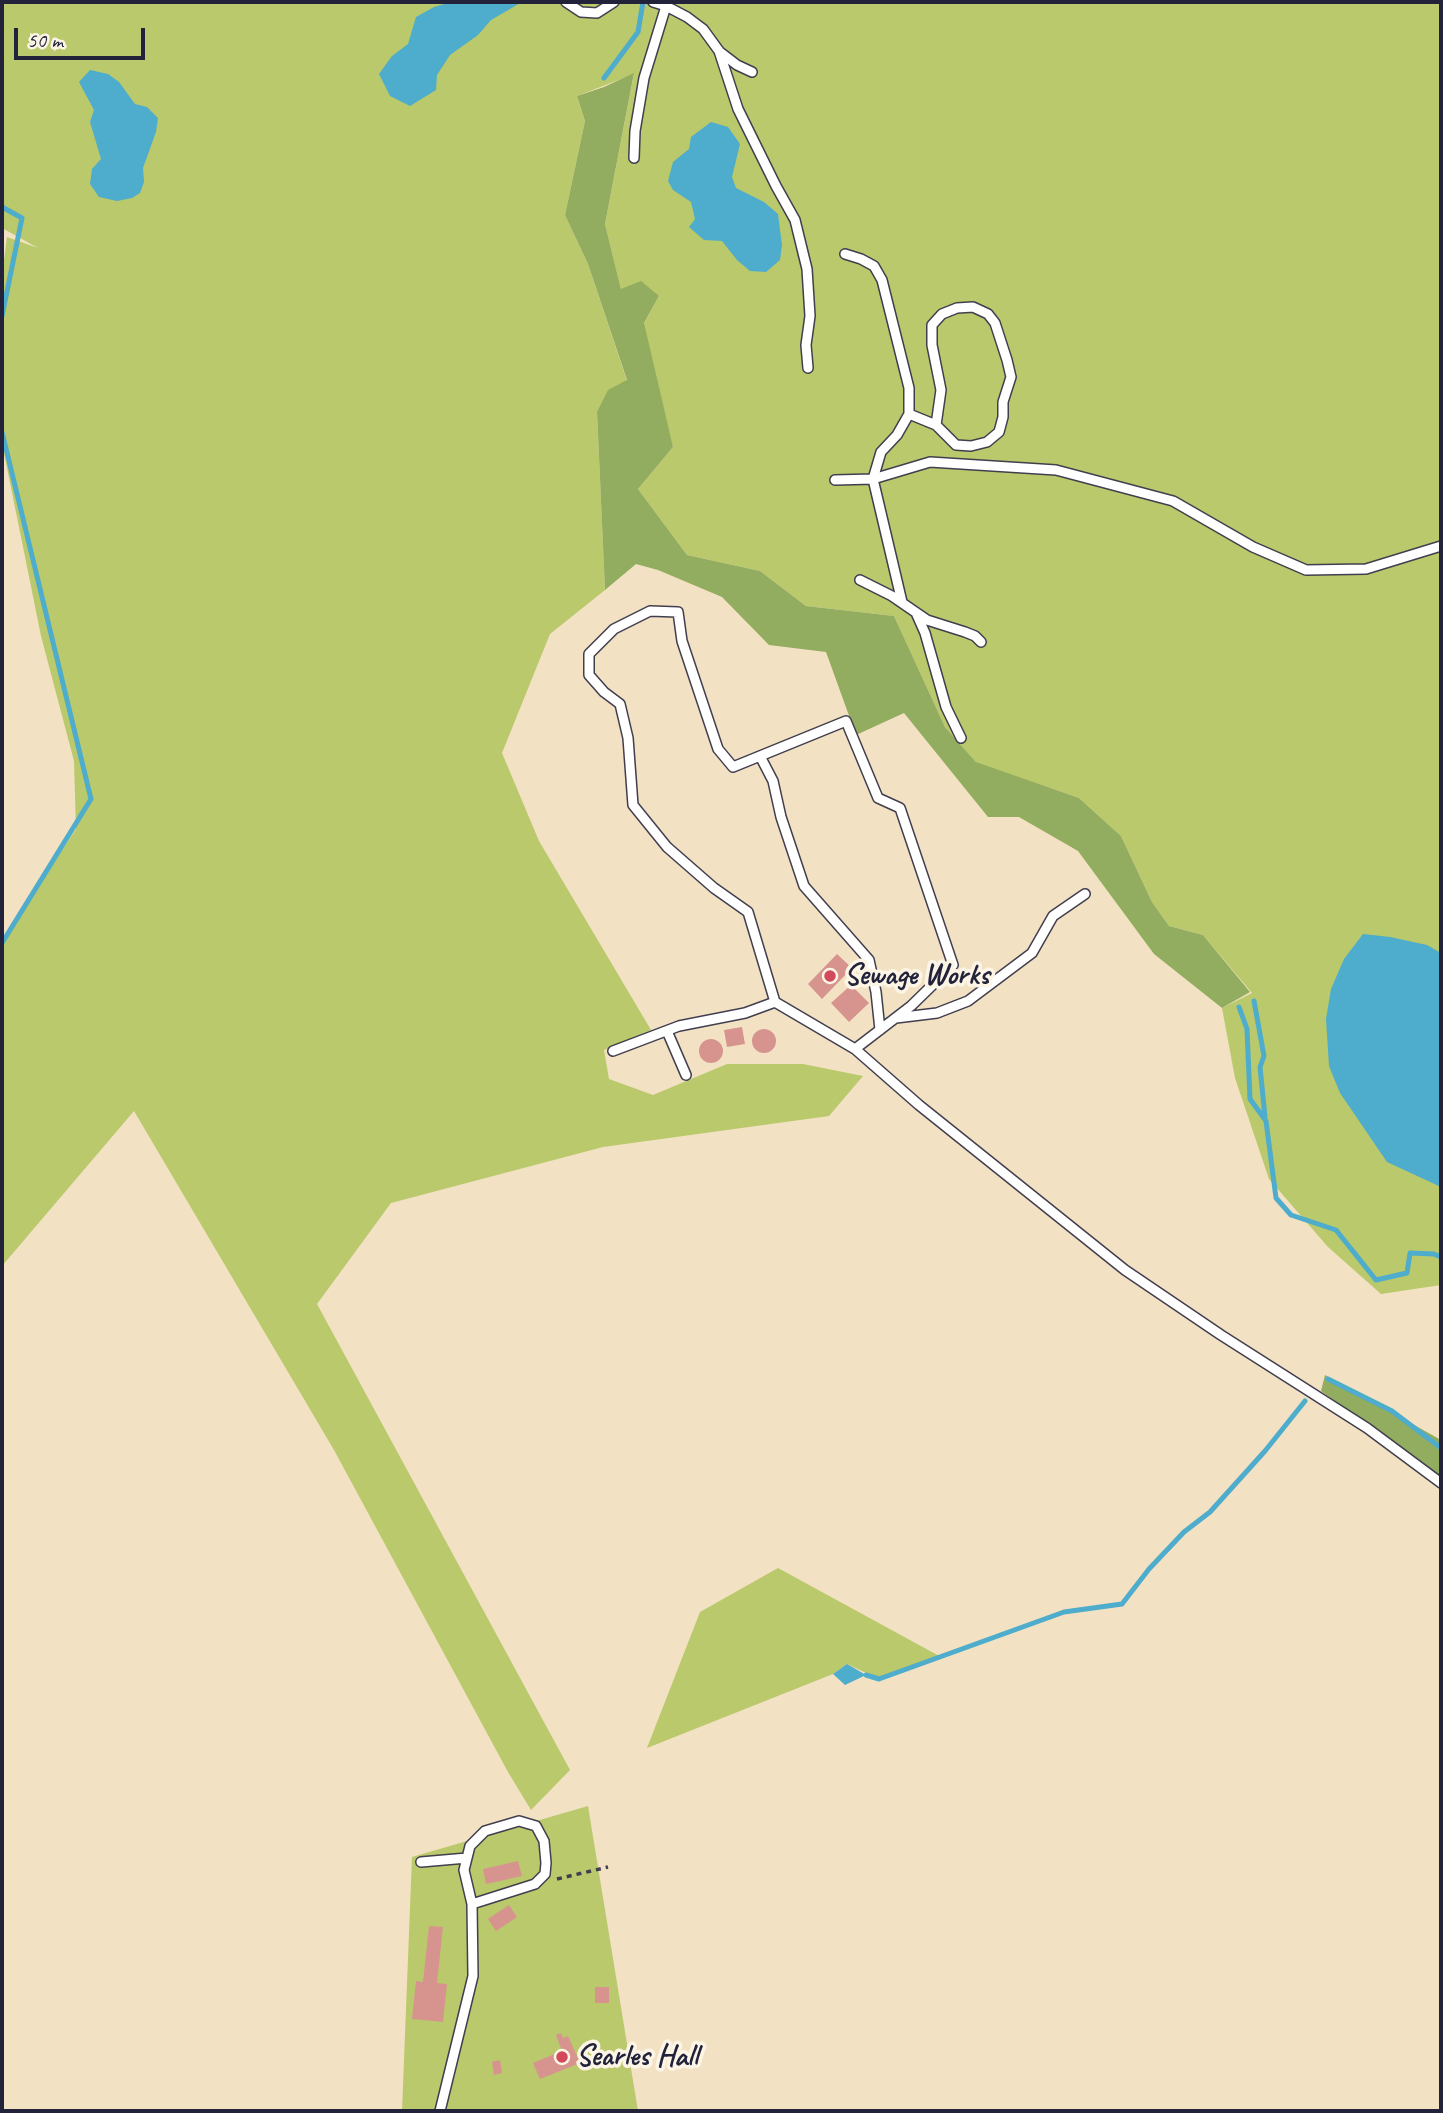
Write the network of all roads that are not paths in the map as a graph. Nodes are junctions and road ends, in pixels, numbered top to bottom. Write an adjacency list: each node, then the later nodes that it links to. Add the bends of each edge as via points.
1 (566, 2): 2 (lane, via 582,12 597,13)
2 (614, 2)
3 (653, 2): 4 (lane)
4 (666, 6): 5 (lane, via 703,29); 7 (lane, via 644,78)
5 (719, 51): 6 (lane); 9 (lane, via 738,109 794,220 807,269)
6 (752, 72)
7 (634, 158)
8 (845, 254): 10 (lane, via 874,266 882,281 909,388)
9 (808, 368)
10 (909, 414): 11 (lane); 12 (lane, via 881,452)
11 (936, 425): 11 (lane, via 956,445 988,442 999,432 1011,377 995,323 973,307 942,314 932,325 942,390)
12 (873, 479): 13 (lane); 14 (lane, via 930,463 1056,470 1173,501 1253,547 1306,570 1366,569); 16 (lane)
13 (835, 480)
14 (1441, 546)
15 (860, 580): 16 (lane)
16 (902, 602): 17 (lane)
17 (917, 613): 18 (lane); 19 (lane, via 946,707)
18 (981, 642)
19 (961, 738)
20 (760, 756): 22 (lane, via 733,767 718,749 682,641 678,612 650,611 614,629 589,654 589,675 620,704 628,738 633,804 667,847 747,912); 23 (lane, via 846,720 878,798 900,808 953,965); 24 (lane, via 773,781 804,886 869,960)
21 (1085, 894): 23 (lane, via 1053,916 1032,953 968,1001 937,1013)
22 (775, 1002): 25 (lane); 26 (lane)
23 (896, 1018): 24 (lane)
24 (880, 1030): 26 (lane)
25 (667, 1031): 27 (lane); 28 (lane)
26 (855, 1049): 29 (lane, via 1125,1270 1367,1428)
27 (612, 1051)
28 (686, 1075)
29 (1441, 1483)
30 (467, 1858): 31 (lane); 32 (lane, via 464,1870); 32 (lane, via 470,1846 485,1831 519,1821 536,1826 544,1841 545,1874 535,1884)
31 (421, 1862)
32 (472, 1904): 33 (lane, via 473,1976)
33 (440, 2111)

